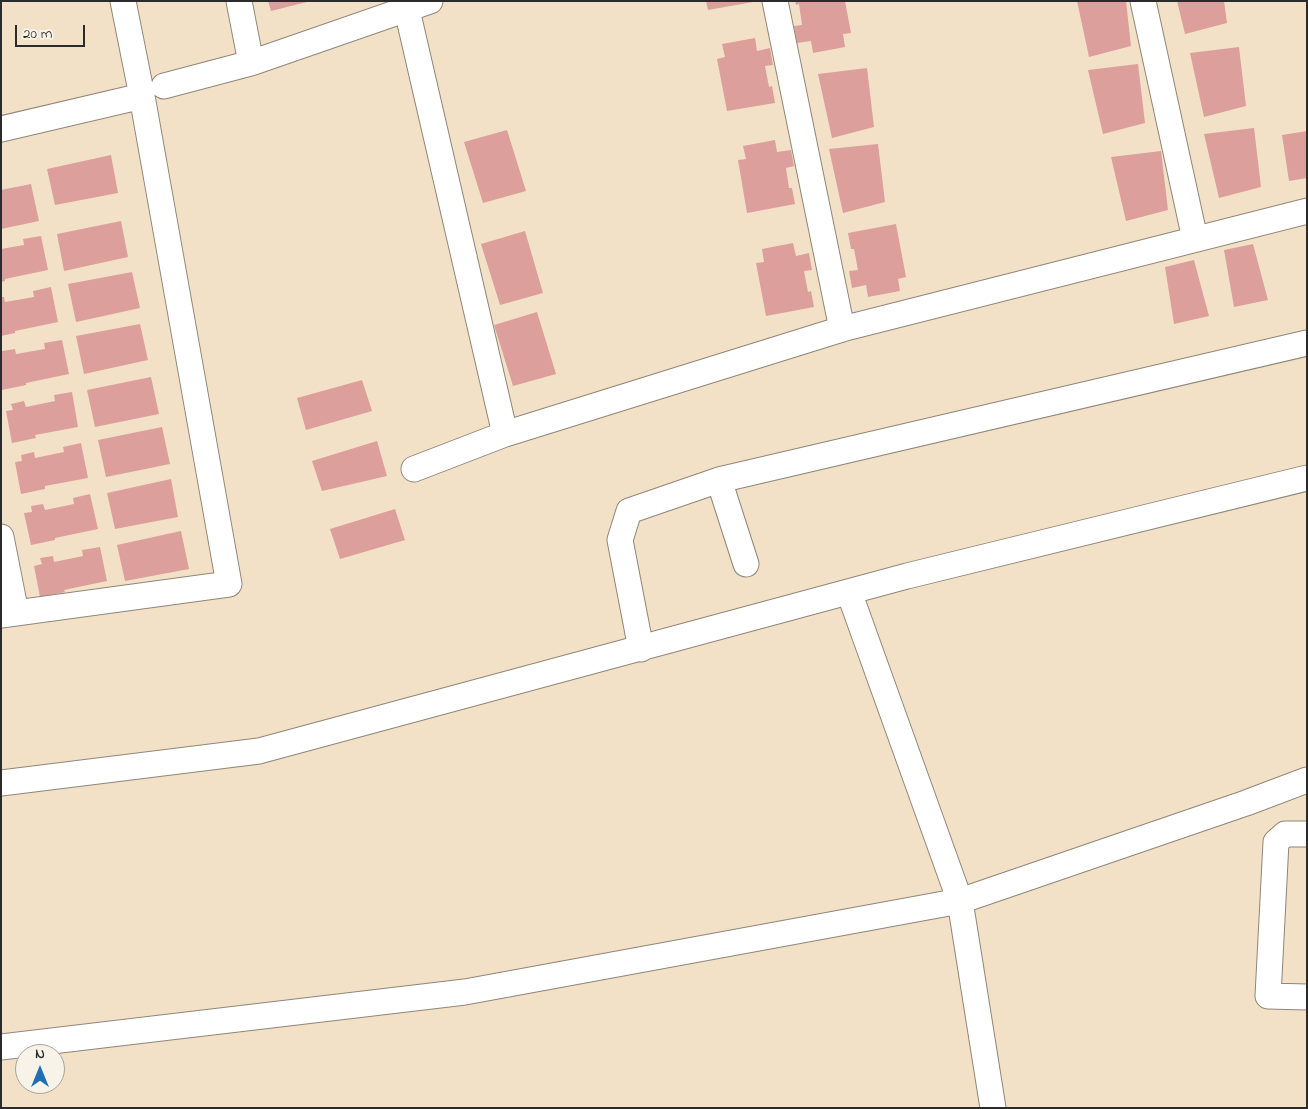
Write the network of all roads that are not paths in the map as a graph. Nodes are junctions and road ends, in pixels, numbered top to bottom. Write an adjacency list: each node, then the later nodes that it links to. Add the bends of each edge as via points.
1 (123, 1): 8 (street)
2 (239, 1): 7 (street)
3 (430, 1): 6 (street)
4 (775, 1): 12 (street)
5 (1143, 1): 11 (street)
6 (407, 10): 7 (street); 14 (street)
7 (251, 63): 8 (street)
8 (153, 91): 9 (street); 21 (street, via 229,584)
9 (1, 129)
10 (1307, 212): 11 (street)
11 (1195, 240): 12 (street)
12 (842, 329): 14 (street)
13 (1307, 343): 17 (street)
14 (505, 434): 15 (street)
15 (414, 468)
16 (1307, 478): 20 (street)
17 (719, 480): 19 (street); 22 (street, via 629,511 620,540)
18 (1, 537): 21 (street)
19 (746, 564)
20 (849, 592): 22 (street); 26 (street)
21 (9, 614)
22 (641, 649): 24 (street, via 259,751)
23 (1307, 780): 26 (street, via 1246,804)
24 (1, 783)
25 (1307, 834): 27 (street, via 1285,834 1276,842 1268,996)
26 (960, 901): 28 (street, via 465,992); 29 (street)
27 (1307, 997)
28 (1, 1047)
29 (993, 1108)

